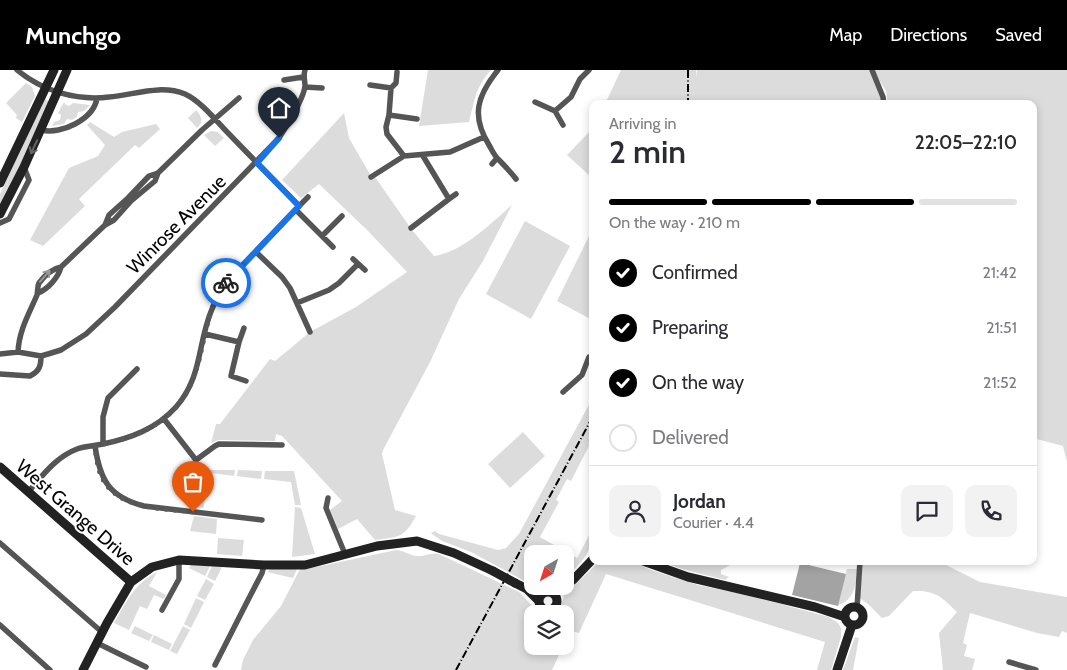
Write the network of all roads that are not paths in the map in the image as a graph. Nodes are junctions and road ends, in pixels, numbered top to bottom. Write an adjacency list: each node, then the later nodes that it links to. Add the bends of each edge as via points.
1 (17, 70): 13 (street)
2 (54, 70): 13 (street)
3 (68, 70): 16 (street)
4 (305, 70): 9 (street)
5 (498, 70): 27 (street, via 482,93 478,106 477,116)
6 (589, 70): 21 (street, via 571,97)
7 (872, 70): 19 (street)
8 (397, 72): 15 (street, via 396,83)
9 (303, 78): 10 (street); 12 (street)
10 (284, 80)
11 (370, 85): 15 (street)
12 (305, 87): 14 (street); 31 (street, Winrose Avenue, via 279,138)
13 (46, 88): 16 (street); 36 (street)
14 (322, 88)
15 (391, 88): 22 (street)
16 (58, 92): 17 (street, via 80,98); 26 (street)
17 (97, 98): 23 (street, via 155,90 174,91 192,98); 26 (street, via 95,105 78,123)
18 (239, 98): 23 (street)
19 (883, 100)
20 (535, 102): 21 (street)
21 (555, 111): 25 (street)
22 (390, 115): 24 (street); 28 (street, via 386,127 388,134)
23 (214, 119): 31 (street); 54 (street, via 158,173 155,181 130,199 114,220 61,267 59,274 38,293 24,324)
24 (417, 119)
25 (564, 125)
26 (42, 130): 33 (street, one-way to 33)
27 (484, 138): 29 (street, via 450,152); 30 (street)
28 (404, 156): 29 (street); 34 (street)
29 (423, 156): 39 (street)
30 (497, 158): 32 (street); 35 (street)
31 (257, 163): 40 (street); 56 (street, Winrose Avenue, via 86,334 61,350)
32 (492, 164)
33 (24, 167): 41 (street); 43 (street, via 29,180 9,219)
34 (371, 177)
35 (516, 179)
36 (0, 183)
37 (456, 194): 39 (street)
38 (308, 197): 40 (street)
39 (449, 199): 44 (street)
40 (298, 208): 45 (street); 47 (street)
41 (0, 214)
42 (342, 216): 45 (street)
43 (0, 223)
44 (411, 228)
45 (322, 236): 46 (street)
46 (333, 247)
47 (256, 252): 49 (street, via 282,277); 52 (street, via 224,286 212,308)
48 (365, 270): 49 (street, via 356,261 339,283)
49 (296, 303): 51 (street)
50 (244, 328): 53 (street)
51 (310, 332)
52 (205, 334): 53 (street); 62 (street, via 189,389)
53 (239, 342): 60 (street, via 231,376)
54 (18, 352): 55 (street, Winrose Avenue); 56 (street, Winrose Avenue)
55 (0, 354)
56 (41, 356): 59 (street, via 41,365 30,376)
57 (589, 357): 61 (street, via 582,376)
58 (137, 369): 63 (street, via 108,398 103,417)
59 (0, 374)
60 (246, 381)
61 (563, 392)
62 (164, 419): 63 (street, via 148,430); 64 (street, via 196,460 219,444)
63 (104, 444): 65 (street)
64 (282, 444)
65 (95, 446): 67 (street, via 78,449 62,457); 69 (street, via 104,481 133,503)
66 (0, 467): 67 (street, West Grange Drive)
67 (29, 491): 78 (street, West Grange Drive)
68 (328, 498): 71 (street, via 326,508)
69 (262, 520)
70 (0, 543): 89 (street)
71 (345, 554): 74 (street, via 305,564); 79 (street, bridge, via 417,540 454,552)
72 (179, 560): 74 (street); 78 (street, via 152,567); 85 (street, via 179,579)
73 (589, 563): 77 (street)
74 (264, 565): 92 (street)
75 (654, 565): 86 (street, via 688,577)
76 (860, 565): 84 (street)
77 (574, 579)
78 (131, 582): 89 (street)
79 (524, 588)
80 (533, 595): 83 (street)
81 (542, 595): 83 (street)
82 (554, 595): 83 (street, via 557,602 552,609 544,608)
83 (540, 602)
84 (857, 608): 86 (street, via 848,610); 88 (street, via 863,618 859,624)
85 (162, 610)
86 (845, 617): 88 (street, via 846,622)
87 (0, 625): 94 (street)
88 (852, 625): 96 (street)
89 (102, 633): 90 (street)
90 (97, 643): 93 (street); 95 (street)
91 (1009, 662): 97 (street)
92 (215, 665)
93 (146, 667)
94 (50, 670)
95 (84, 670)
96 (837, 670)
97 (1036, 670)

